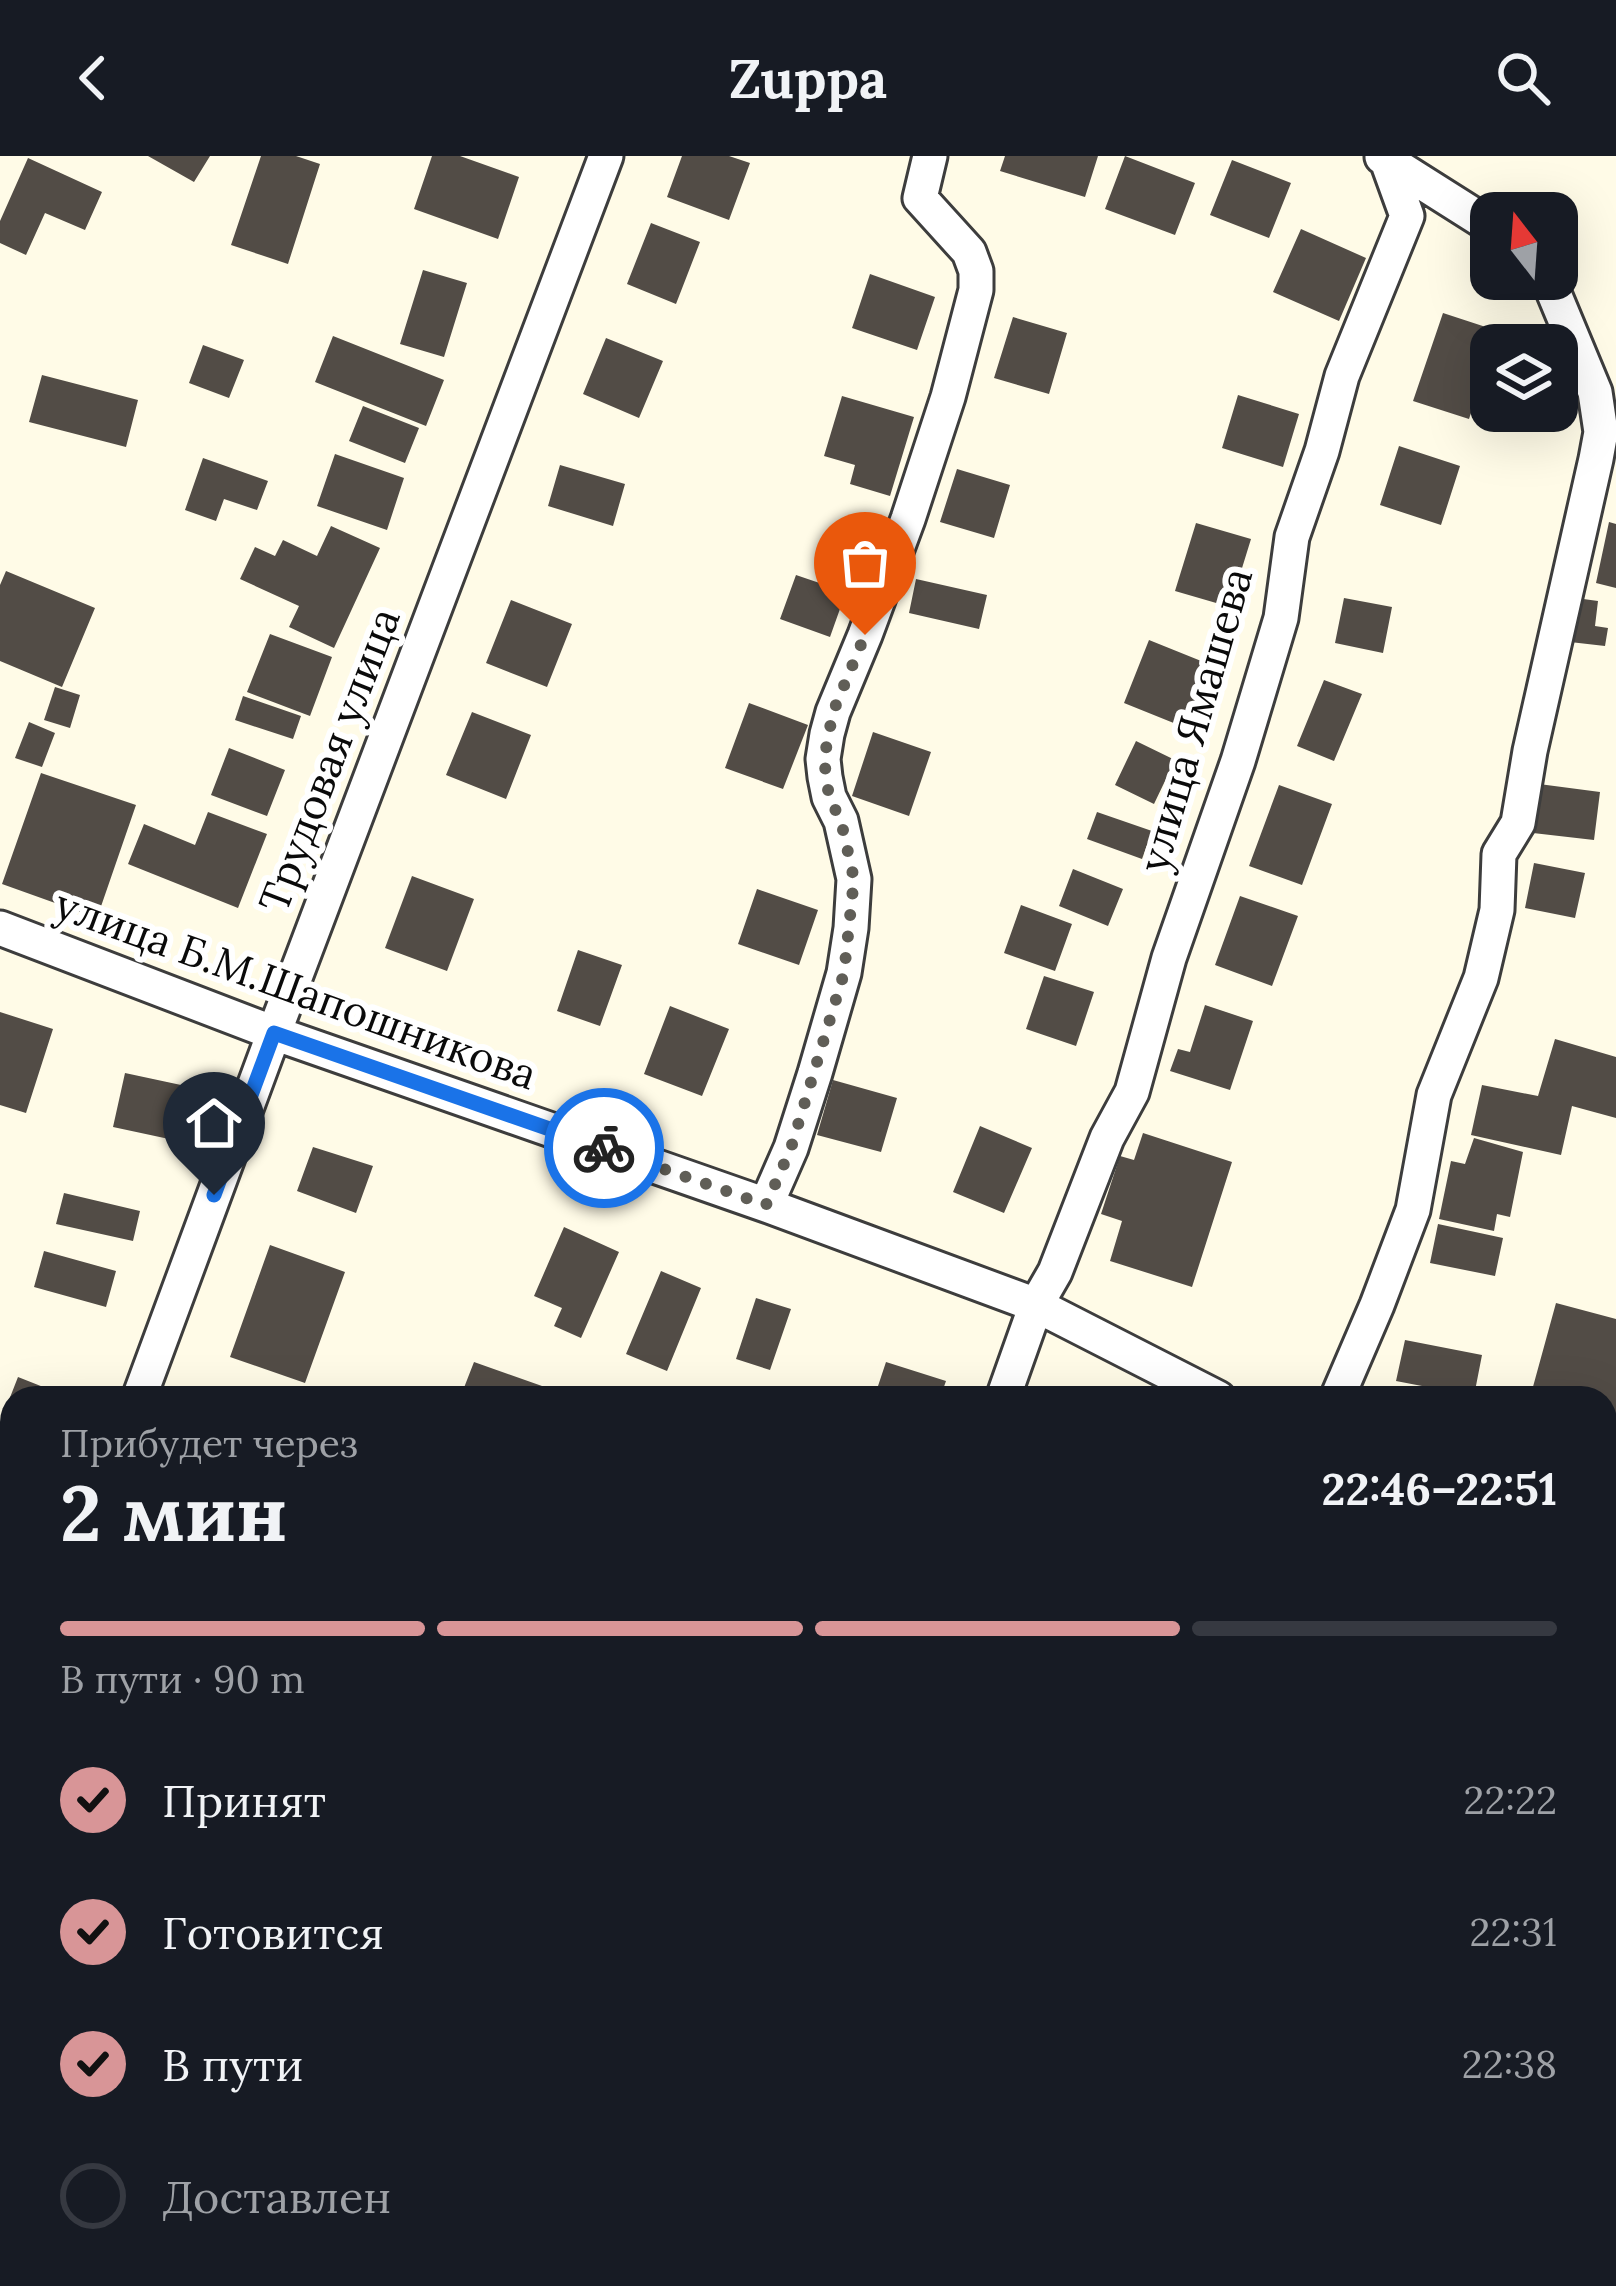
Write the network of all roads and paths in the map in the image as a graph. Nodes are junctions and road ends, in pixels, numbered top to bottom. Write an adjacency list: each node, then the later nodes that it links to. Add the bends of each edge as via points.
1 (606, 156): 7 (street, Трудовая улица)
2 (930, 156): 8 (street, via 920,198 970,252 976,290 908,519 827,734 825,777 854,879 850,928 815,1073)
3 (1385, 157): 4 (street); 9 (street, улица Ямашева, via 1406,216 1342,376 1292,537 1281,618 1132,1092)
4 (1470, 213)
5 (1556, 300): 13 (street, via 1595,392 1596,458 1518,823 1499,854 1497,910 1481,978 1434,1095 1413,1210)
6 (0, 928): 7 (street, улица Б.М.Шапошникова)
7 (274, 1033): 8 (street, улица Б.М.Шапошникова); 10 (street, Трудовая улица)
8 (766, 1205): 9 (street, улица Б.М.Шапошникова)
9 (1036, 1305): 11 (street, улица Ямашева); 12 (street, улица Б.М.Шапошникова)
10 (143, 1386)
11 (1007, 1386)
12 (1195, 1386)
13 (1342, 1386)

